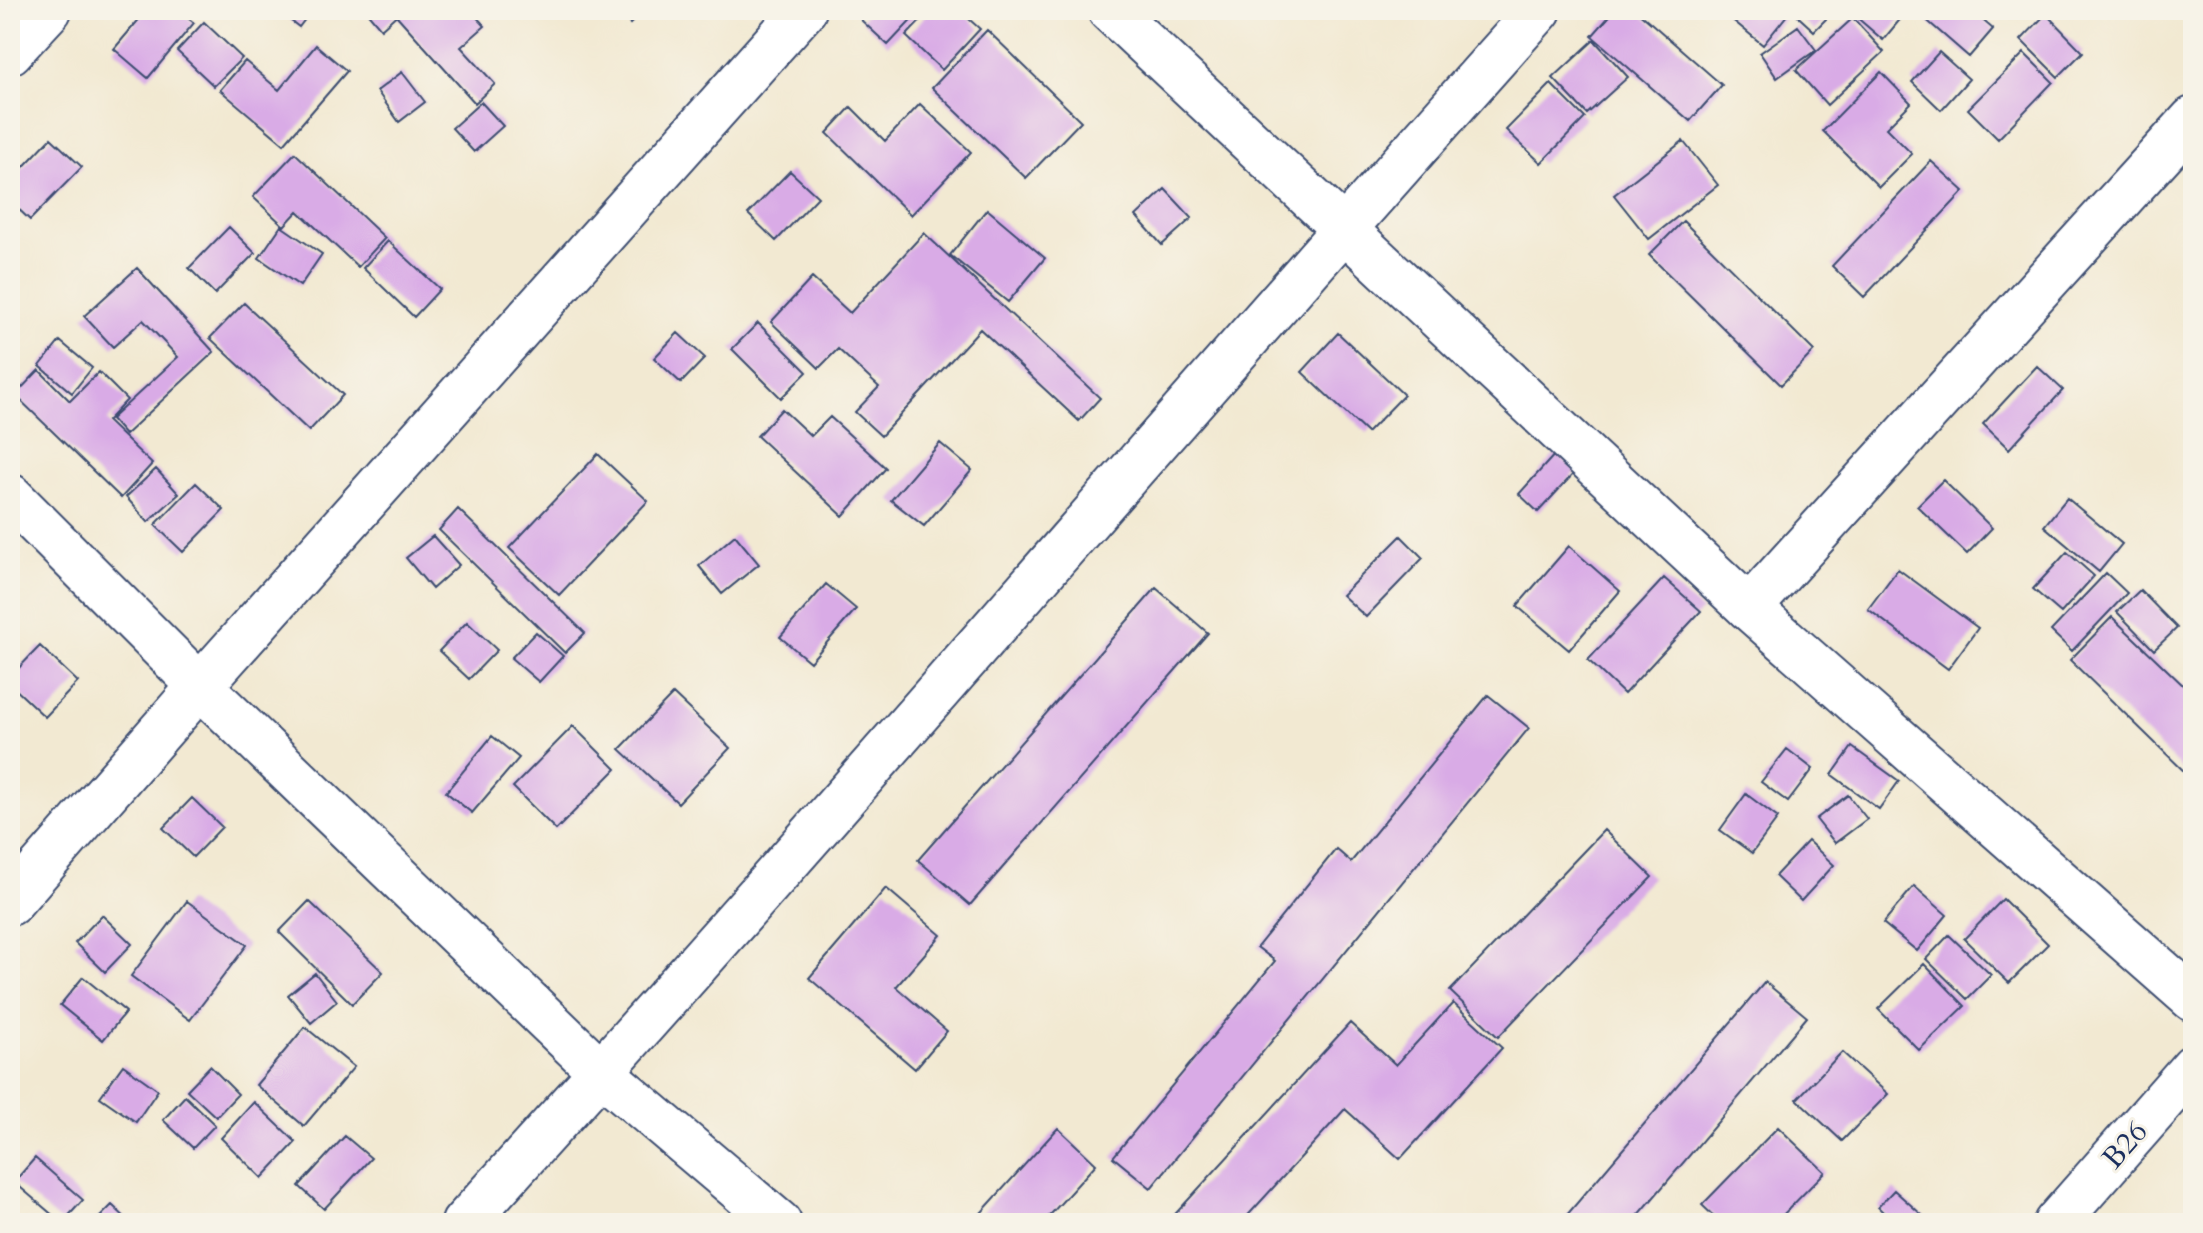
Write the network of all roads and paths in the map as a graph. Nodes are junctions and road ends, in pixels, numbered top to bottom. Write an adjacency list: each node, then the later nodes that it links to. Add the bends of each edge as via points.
1 (804, 10): 8 (main road)
2 (1110, 10): 5 (main road)
3 (1539, 10): 5 (main road)
4 (2193, 119): 7 (main road)
5 (1344, 228): 7 (main road); 12 (main road)
6 (10, 496): 8 (main road)
7 (1749, 608): 10 (main road)
8 (200, 686): 9 (main road); 12 (main road)
9 (10, 903)
10 (2193, 999)
11 (2193, 1067): 15 (main road, B26)
12 (602, 1073): 13 (main road); 14 (main road)
13 (464, 1223)
14 (779, 1223)
15 (2056, 1223)

